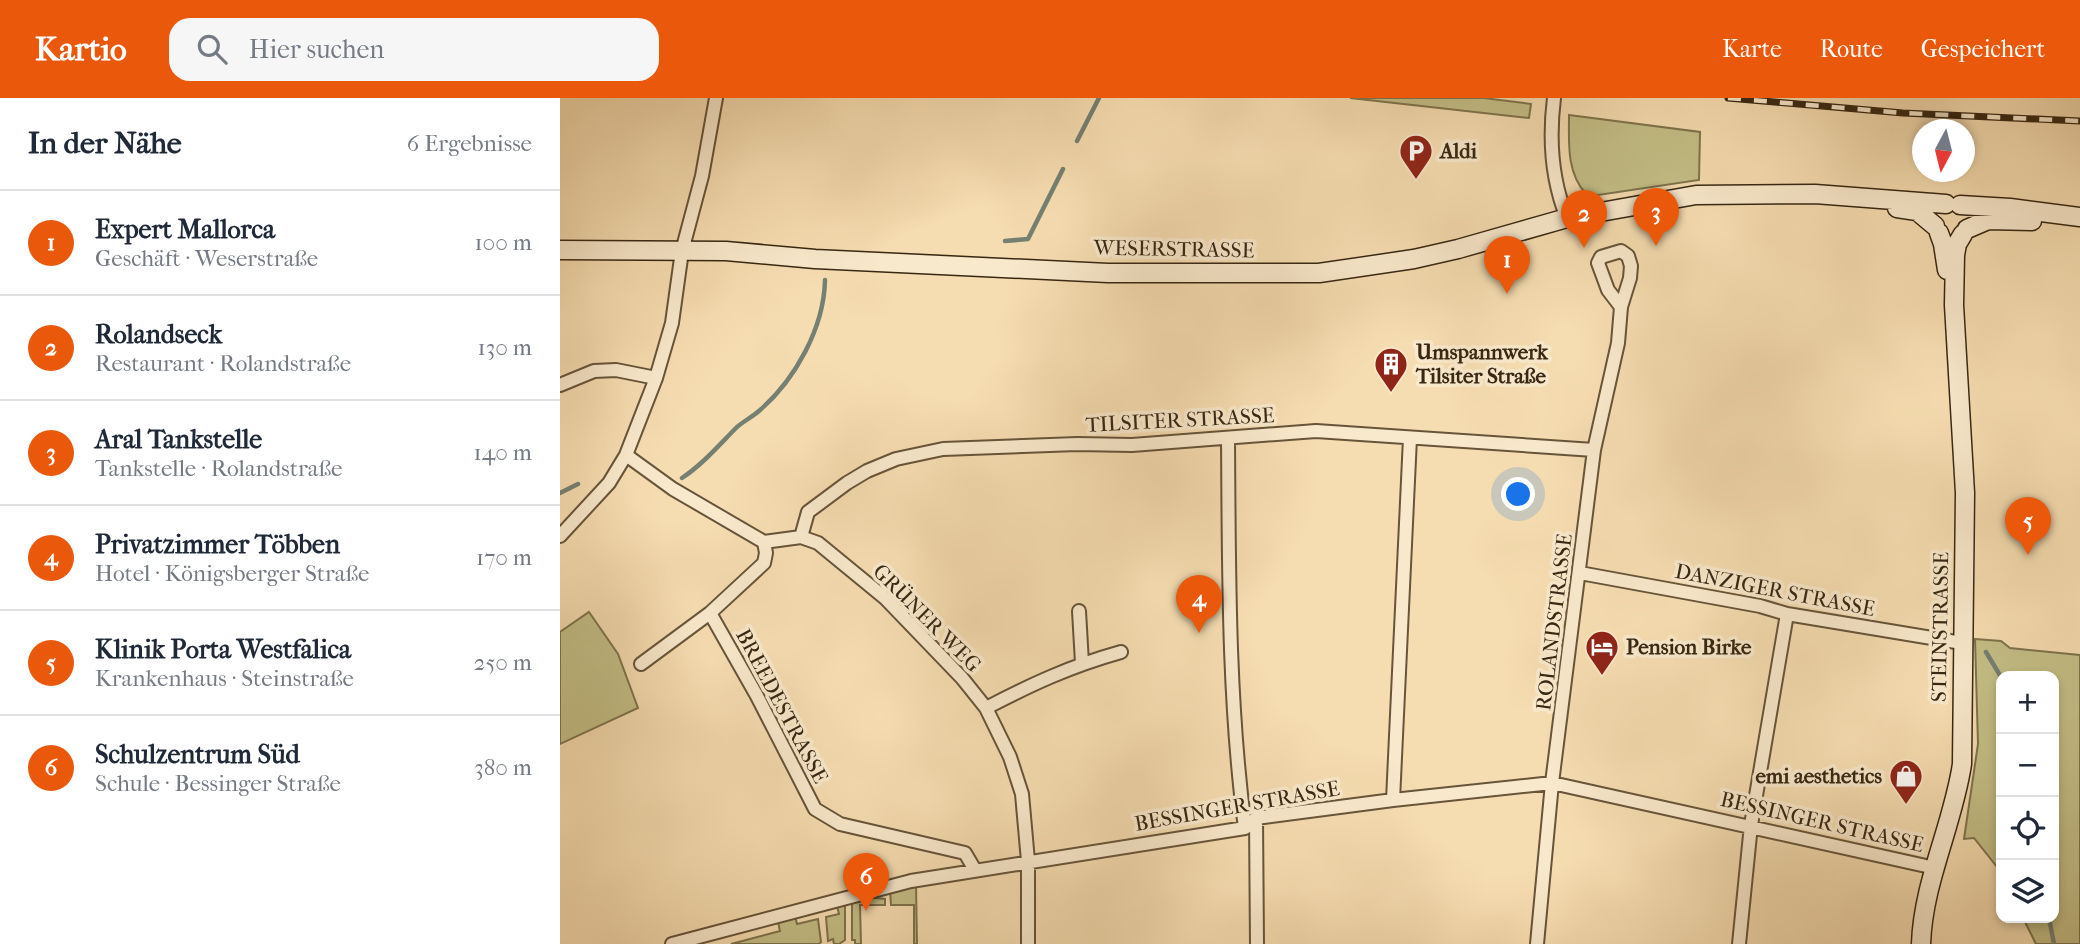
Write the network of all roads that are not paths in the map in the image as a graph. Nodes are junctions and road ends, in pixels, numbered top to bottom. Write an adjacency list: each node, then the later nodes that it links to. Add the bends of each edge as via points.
1 (716, 98): 10 (street)
2 (1554, 98): 5 (street, via 1553,162)
3 (1779, 194): 4 (street, WESERSTRASSE); 5 (street, WESERSTRASSE, via 1696,195); 7 (street, WESERSTRASSE, via 1917,211)
4 (1953, 205): 6 (street, WESERSTRASSE); 7 (street, via 1935,215); 8 (street, via 1969,218)
5 (1567, 218): 10 (street, WESERSTRASSE, via 1414,259 1319,273 1108,273)
6 (2080, 219): 8 (street, WESERSTRASSE, via 1988,220)
7 (1937, 229): 8 (street, via 1948,238); 11 (street, STEINSTRASSE)
8 (1965, 231): 11 (street, STEINSTRASSE, via 1955,255)
9 (560, 250): 10 (street, WESERSTRASSE)
10 (682, 251): 13 (street, via 672,323)
11 (1954, 305): 26 (street, STEINSTRASSE, via 1965,493)
12 (1621, 307): 17 (street, ROLANDSTRASSE, via 1618,343)
13 (656, 378): 14 (street, via 594,371); 18 (street)
14 (560, 385)
15 (1410, 438): 16 (street, TILSITER STRASSE, via 1316,431); 17 (street, TILSITER STRASSE); 32 (street)
16 (1228, 439): 20 (street, TILSITER STRASSE, via 943,449 896,459 867,471 808,512); 35 (street, via 1235,756)
17 (1594, 450): 22 (street, ROLANDSTRASSE)
18 (626, 455): 19 (street, via 609,483); 21 (street, via 673,489)
19 (560, 536)
20 (801, 537): 21 (street); 30 (street, GRÜNER WEG, via 818,543 885,598)
21 (764, 542): 24 (street, via 764,563)
22 (1580, 573): 25 (street, DANZIGER STRASSE); 31 (street, ROLANDSTRASSE)
23 (1079, 611): 28 (street)
24 (710, 613): 29 (street); 38 (street, BREEDESTRASSE, via 815,809 840,824 965,853)
25 (1787, 614): 26 (street, DANZIGER STRASSE); 34 (street)
26 (1962, 643): 37 (street, STEINSTRASSE, via 1962,764)
27 (1121, 652): 28 (street)
28 (1082, 663): 30 (street)
29 (641, 664)
30 (986, 708): 36 (street, GRÜNER WEG, via 1022,794)
31 (1552, 783): 32 (street, BESSINGER STRASSE); 34 (street, BESSINGER STRASSE); 42 (street, ROLANDSTRASSE)
32 (1393, 800): 33 (street, BESSINGER STRASSE)
33 (1256, 818): 35 (street, BESSINGER STRASSE); 41 (street)
34 (1751, 825): 37 (street, BESSINGER STRASSE); 43 (street)
35 (1245, 828): 36 (street, BESSINGER STRASSE)
36 (1028, 862): 38 (street, BESSINGER STRASSE); 40 (street, GRÜNER WEG)
37 (1935, 868): 44 (street, STEINSTRASSE, via 1924,907)
38 (975, 870): 39 (street, BESSINGER STRASSE, via 911,881)
39 (672, 944)
40 (1028, 944)
41 (1257, 944)
42 (1537, 944)
43 (1739, 944)
44 (1921, 944)

